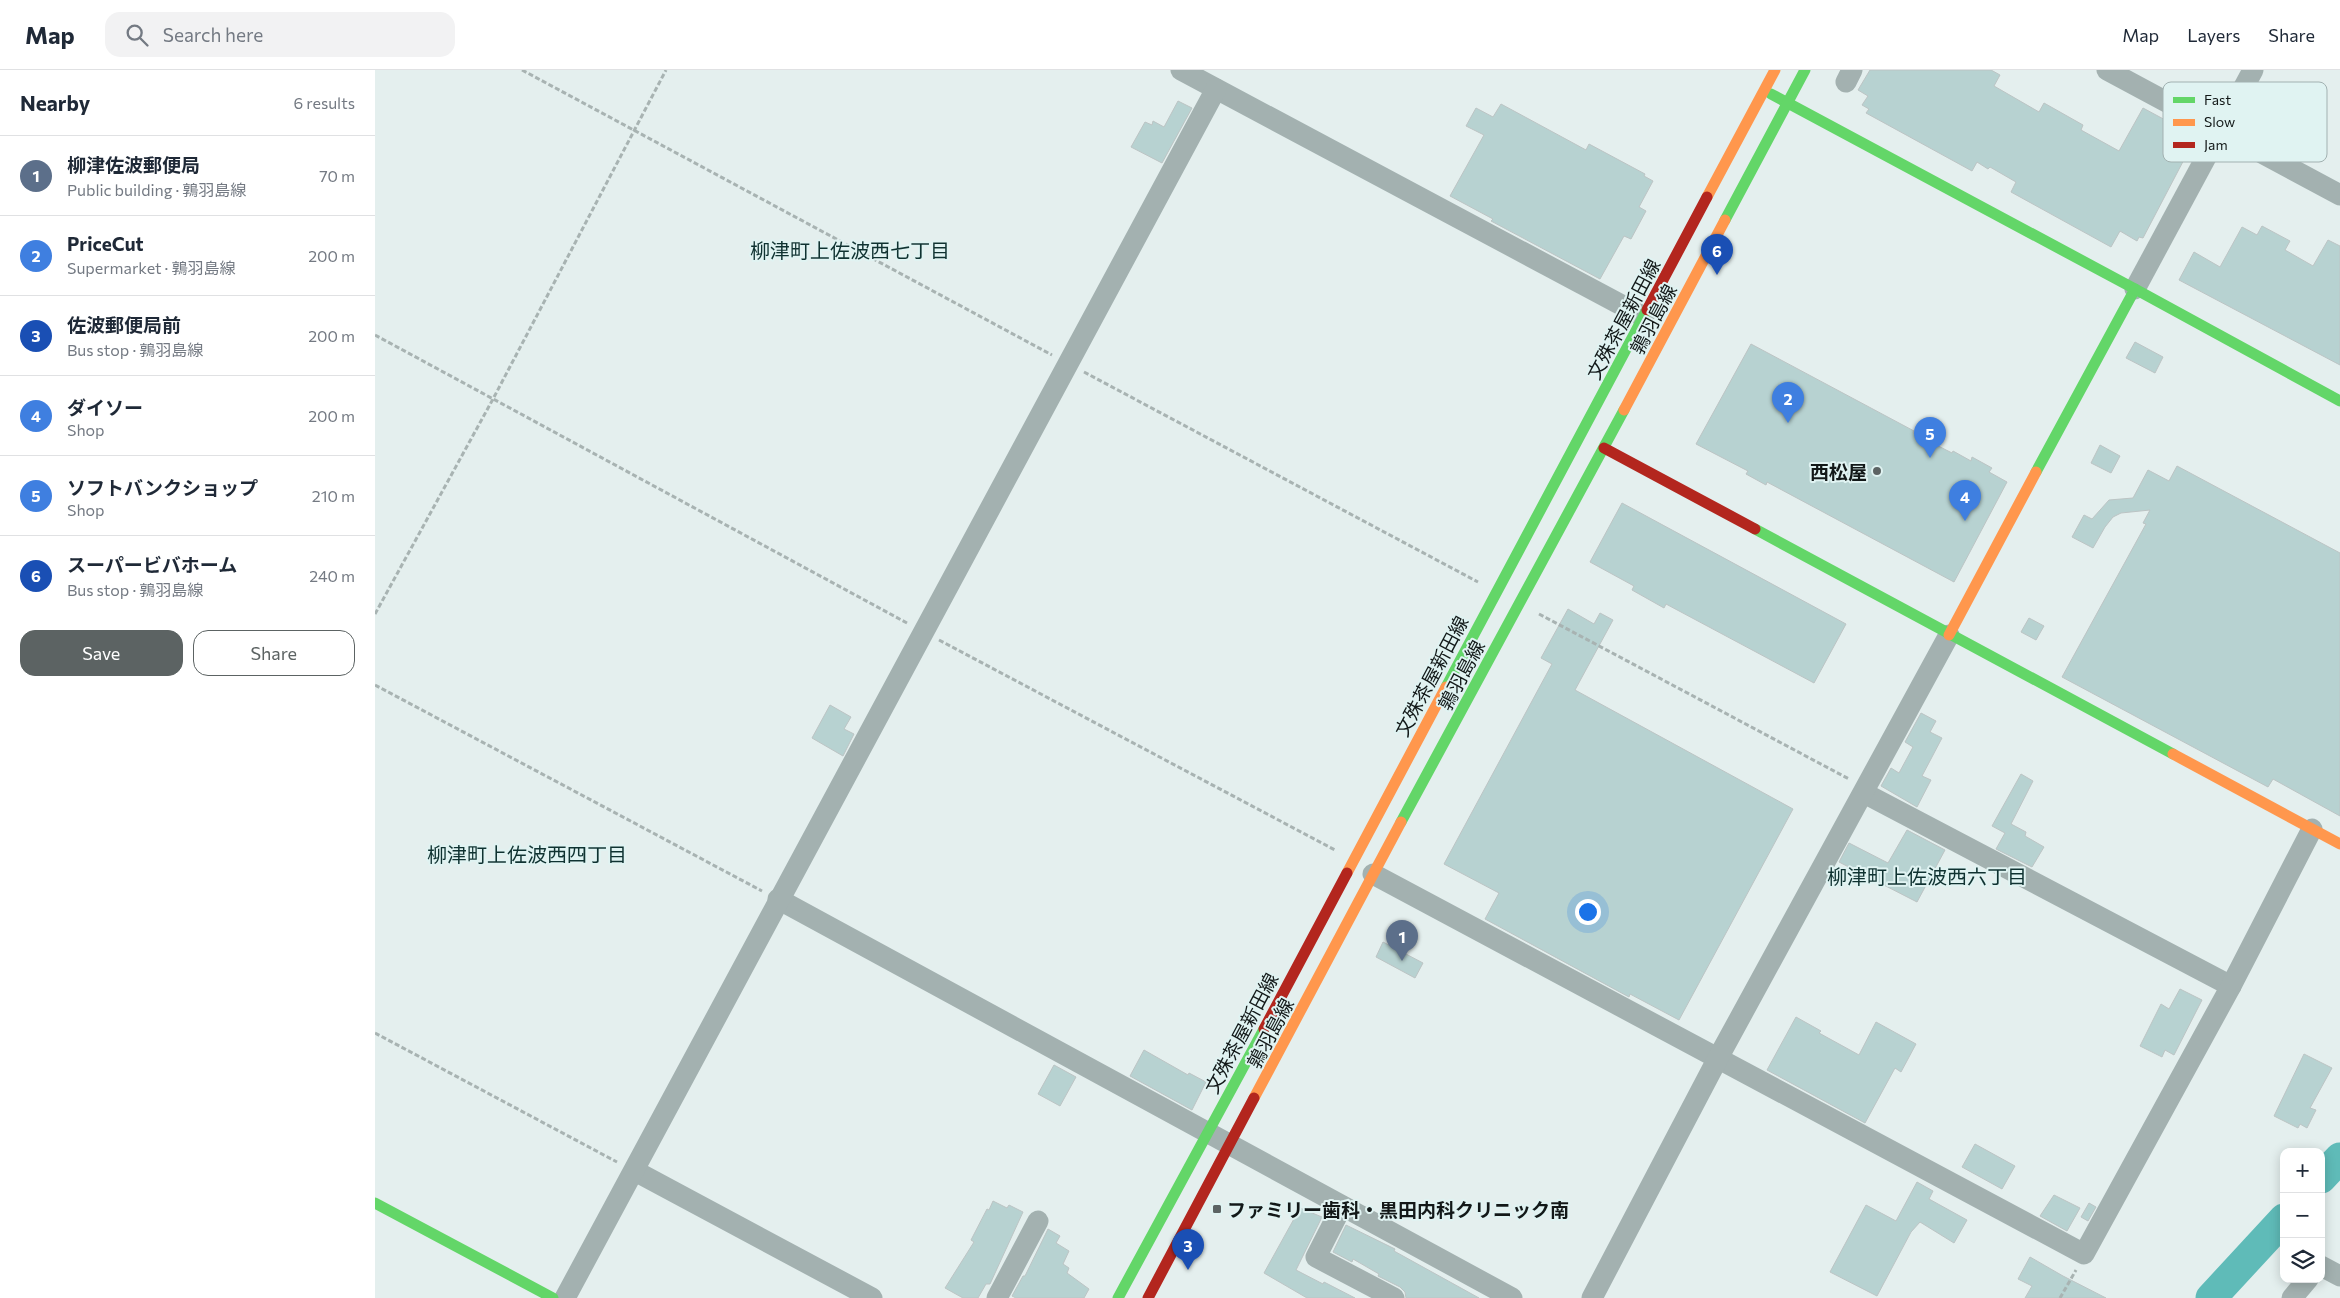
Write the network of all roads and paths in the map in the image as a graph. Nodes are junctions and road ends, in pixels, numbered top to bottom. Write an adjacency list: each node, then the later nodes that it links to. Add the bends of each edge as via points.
1 (522, 70): 13 (path)
2 (665, 70): 13 (path)
3 (1181, 70): 9 (street)
4 (1775, 70): 10 (main road, 文殊茶屋新田線)
5 (1805, 70): 12 (main road, 鶉羽島線)
6 (2107, 70): 11 (street)
7 (2253, 70): 8 (street)
8 (2247, 82)
9 (1217, 89): 18 (street); 20 (street)
10 (1765, 91): 12 (main road); 18 (main road, 文殊茶屋新田線)
11 (2163, 99)
12 (1787, 104): 17 (main road); 23 (main road, 鶉羽島線)
13 (634, 130): 20 (path); 21 (path)
14 (2204, 162): 17 (street)
15 (2280, 162): 16 (street)
16 (2340, 195)
17 (2135, 289): 22 (main road); 28 (main road)
18 (1644, 317): 24 (main road, 文殊茶屋新田線)
19 (375, 335): 21 (path)
20 (1068, 363): 24 (path); 27 (street)
21 (493, 399): 26 (path); 27 (path)
22 (2340, 401)
23 (1604, 448): 25 (main road, 鶉羽島線); 28 (main road)
24 (1496, 592): 33 (main road, 文殊茶屋新田線)
25 (1519, 604): 30 (path, via 1855,783); 34 (main road, 鶉羽島線)
26 (375, 614)
27 (924, 632): 33 (path); 35 (street)
28 (1949, 635): 30 (street); 31 (main road)
29 (375, 685): 35 (path)
30 (1865, 793): 36 (street); 38 (street)
31 (2311, 829): 32 (main road); 36 (street)
32 (2340, 844)
33 (1353, 860): 39 (main road, 文殊茶屋新田線)
34 (1373, 874): 38 (street); 40 (main road, 鶉羽島線)
35 (778, 900): 39 (street); 41 (street)
36 (2231, 986): 45 (street)
37 (375, 1033): 41 (path)
38 (1718, 1058): 45 (street); 57 (street)
39 (1208, 1134): 40 (street); 53 (main road, 文殊茶屋新田線)
40 (1231, 1146): 43 (street); 54 (main road, 鶉羽島線)
41 (635, 1171): 50 (street); 51 (street)
42 (375, 1203): 49 (main road)
43 (1341, 1206): 55 (street, via 1316,1257); 56 (street)
44 (1038, 1221): 52 (street)
45 (2084, 1254): 58 (path)
46 (2325, 1268): 47 (street)
47 (2340, 1276)
48 (2305, 1283): 59 (street)
49 (553, 1298)
50 (565, 1298)
51 (871, 1298)
52 (997, 1298)
53 (1118, 1298)
54 (1148, 1298)
55 (1394, 1298)
56 (1512, 1298)
57 (1592, 1298)
58 (2060, 1298)
59 (2292, 1298)

